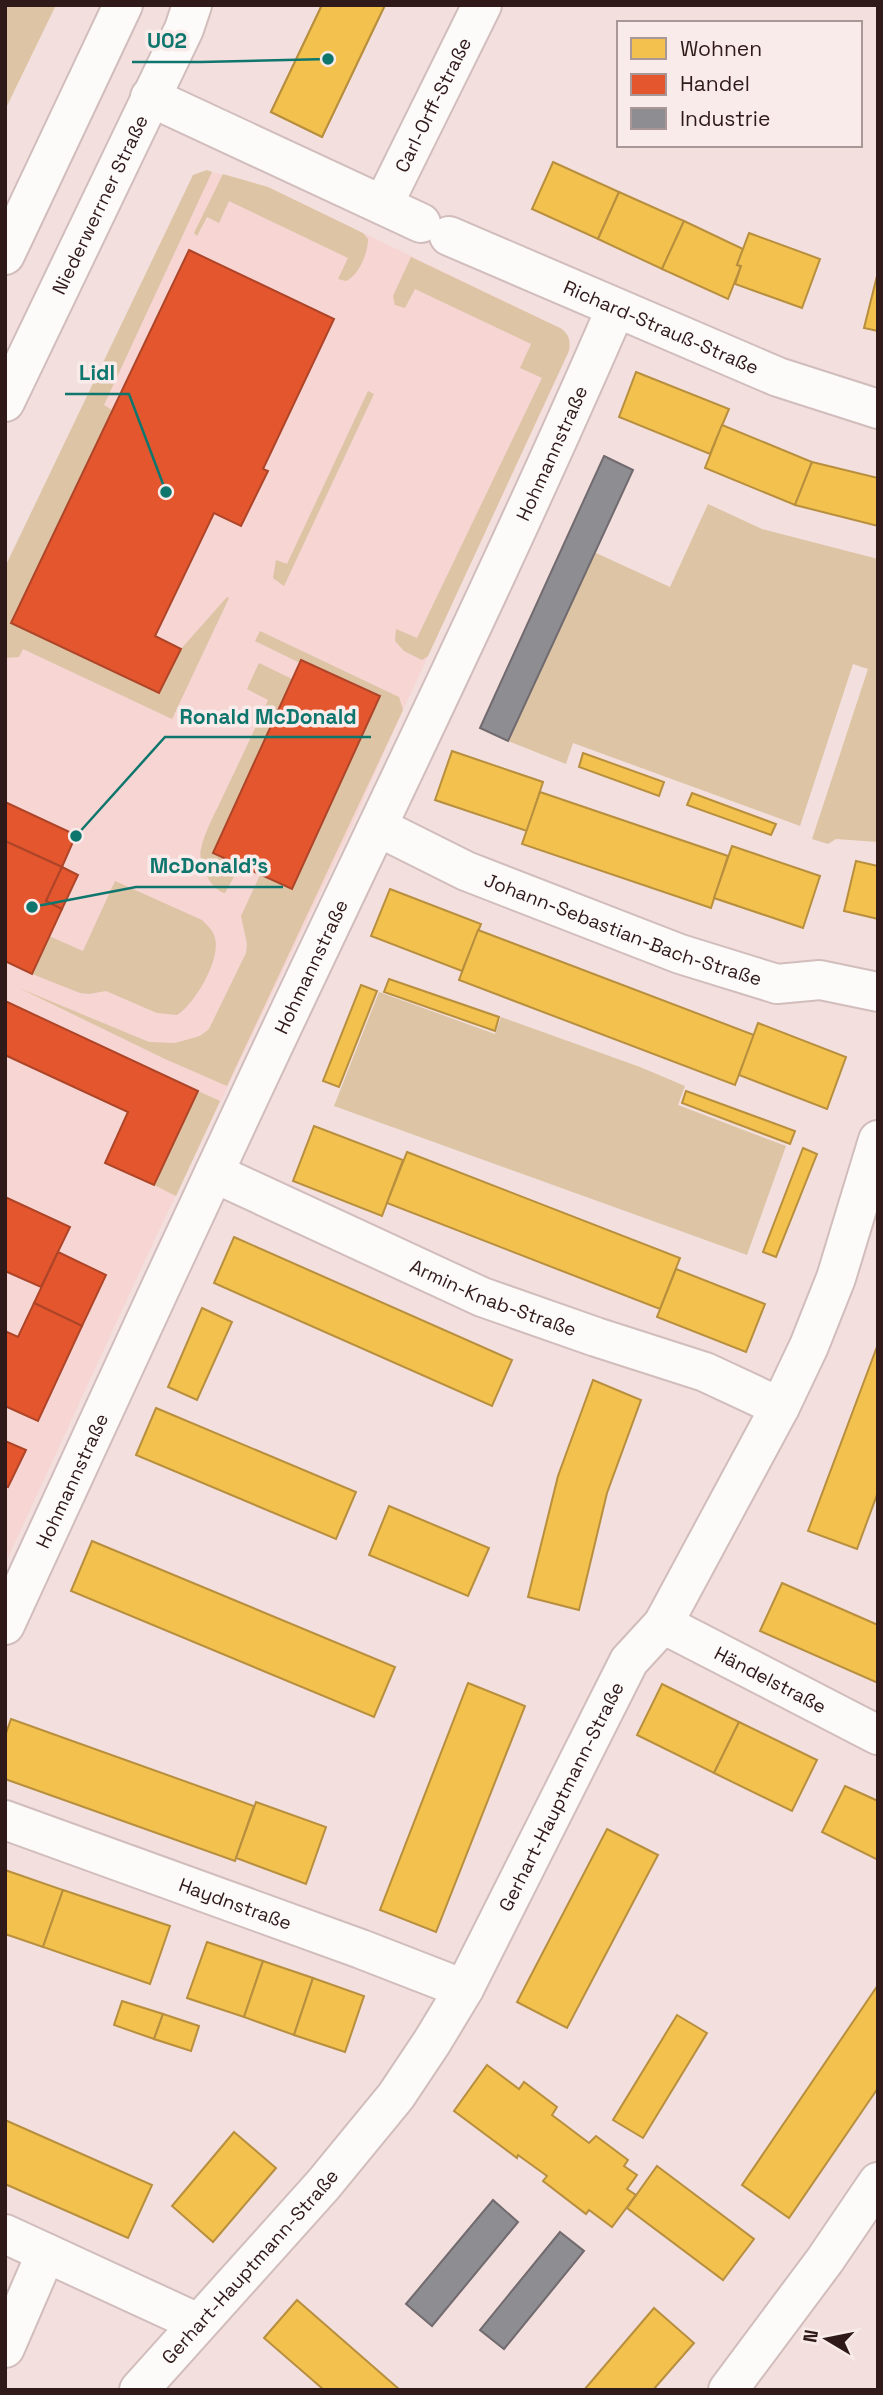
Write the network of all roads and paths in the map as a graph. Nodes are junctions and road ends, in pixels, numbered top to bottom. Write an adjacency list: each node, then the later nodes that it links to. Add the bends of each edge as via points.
1 (123, 5): 6 (street)
2 (192, 5): 4 (street, Niederwerrner Straße)
3 (482, 5): 5 (street, Carl-Orff-Straße)
4 (150, 97): 5 (street, Richard-Strauß-Straße); 8 (street, Niederwerrner Straße)
5 (383, 205): 7 (street, Richard-Strauß-Straße)
6 (5, 255)
7 (616, 308): 9 (street, Richard-Strauß-Straße, via 778,377); 10 (street, Hohmannstraße)
8 (5, 402)
9 (878, 409)
10 (377, 827): 11 (street, Johann-Sebastian-Bach-Straße, via 466,871 680,954 777,984 820,980); 13 (street, Hohmannstraße)
11 (878, 992)
12 (878, 1140): 14 (street, Gerhart-Hauptmann-Straße, via 836,1278)
13 (214, 1173): 14 (street, Armin-Knab-Straße, via 482,1297 705,1372); 16 (street, Hohmannstraße)
14 (780, 1406): 15 (street, Gerhart-Hauptmann-Straße)
15 (663, 1624): 17 (street, Händelstraße); 19 (street, Gerhart-Hauptmann-Straße, via 629,1661)
16 (5, 1625)
17 (878, 1735)
18 (5, 1820): 19 (street, Haydnstraße)
19 (464, 1989): 23 (street, Gerhart-Hauptmann-Straße, via 396,2096)
20 (878, 2182): 26 (street)
21 (5, 2234): 22 (street)
22 (46, 2253): 23 (street); 24 (street)
23 (198, 2323): 25 (street, Gerhart-Hauptmann-Straße)
24 (5, 2347)
25 (139, 2390)
26 (728, 2390)

